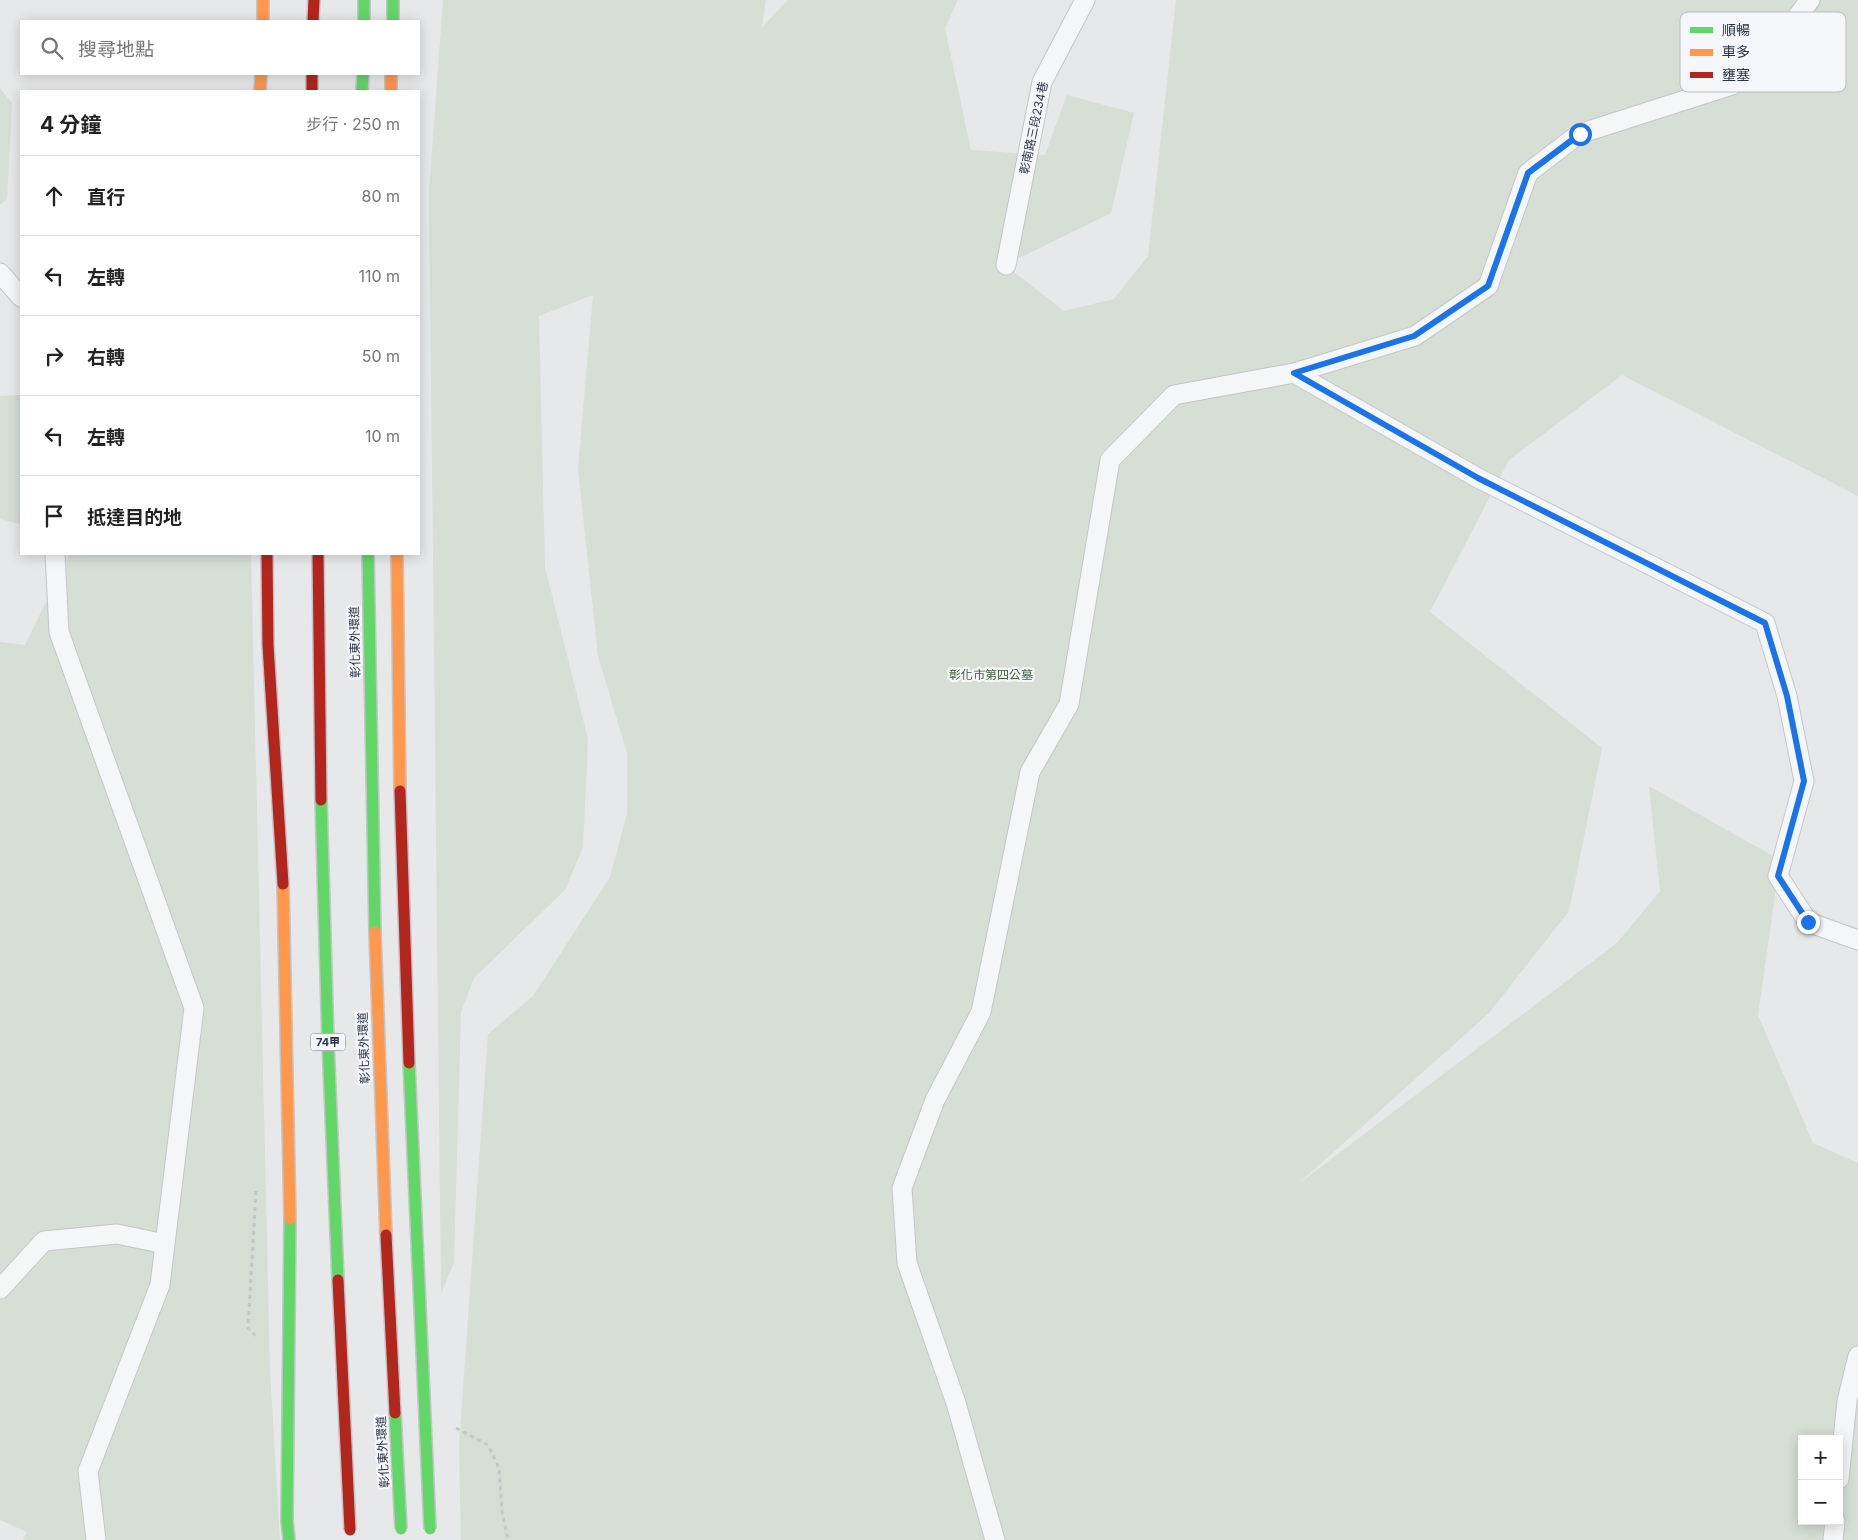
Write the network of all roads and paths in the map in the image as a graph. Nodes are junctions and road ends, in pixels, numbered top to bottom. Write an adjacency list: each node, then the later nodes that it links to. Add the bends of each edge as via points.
1 (263, 0): 8 (main road)
2 (314, 0): 9 (main road)
3 (364, 0): 10 (main road)
4 (393, 0): 11 (main road)
5 (1085, 0): 21 (lane, 彰南路三段234巷, via 1042,82)
6 (1810, 0): 7 (lane)
7 (1801, 12)
8 (263, 20)
9 (313, 20)
10 (364, 20)
11 (392, 20)
12 (261, 75): 16 (main road)
13 (312, 75): 17 (main road)
14 (363, 75): 18 (main road)
15 (391, 75): 19 (main road)
16 (260, 90)
17 (312, 90)
18 (362, 90)
19 (391, 90)
20 (1710, 92): 24 (lane, via 1580,134 1528,173 1488,286 1414,336)
21 (1006, 264)
22 (0, 272): 23 (lane)
23 (20, 296)
24 (1294, 373): 30 (lane, via 1478,478 1765,623 1787,696 1804,781 1778,876 1808,922); 42 (lane, via 1174,395 1110,460 1069,704 1030,772 981,1012 935,1100 902,1188 907,1263 956,1402)
25 (55, 555): 31 (lane, via 59,632 194,1008)
26 (267, 555): 41 (main road, bridge, via 268,645 284,900 290,1223)
27 (318, 555): 38 (main road, 74甲, bridge, via 325,947)
28 (368, 555): 39 (main road, 彰化東外環道, bridge, via 374,936)
29 (397, 555): 37 (main road, bridge, via 404,936)
30 (1858, 940)
31 (165, 1244): 32 (lane, via 117,1234 44,1241); 40 (lane, via 160,1285 88,1471)
32 (0, 1289)
33 (1858, 1356): 34 (lane)
34 (1853, 1402): 35 (lane)
35 (1843, 1457)
36 (1835, 1525): 43 (lane)
37 (431, 1534)
38 (350, 1535)
39 (401, 1535)
40 (96, 1540)
41 (289, 1540)
42 (995, 1540)
43 (1833, 1540)

